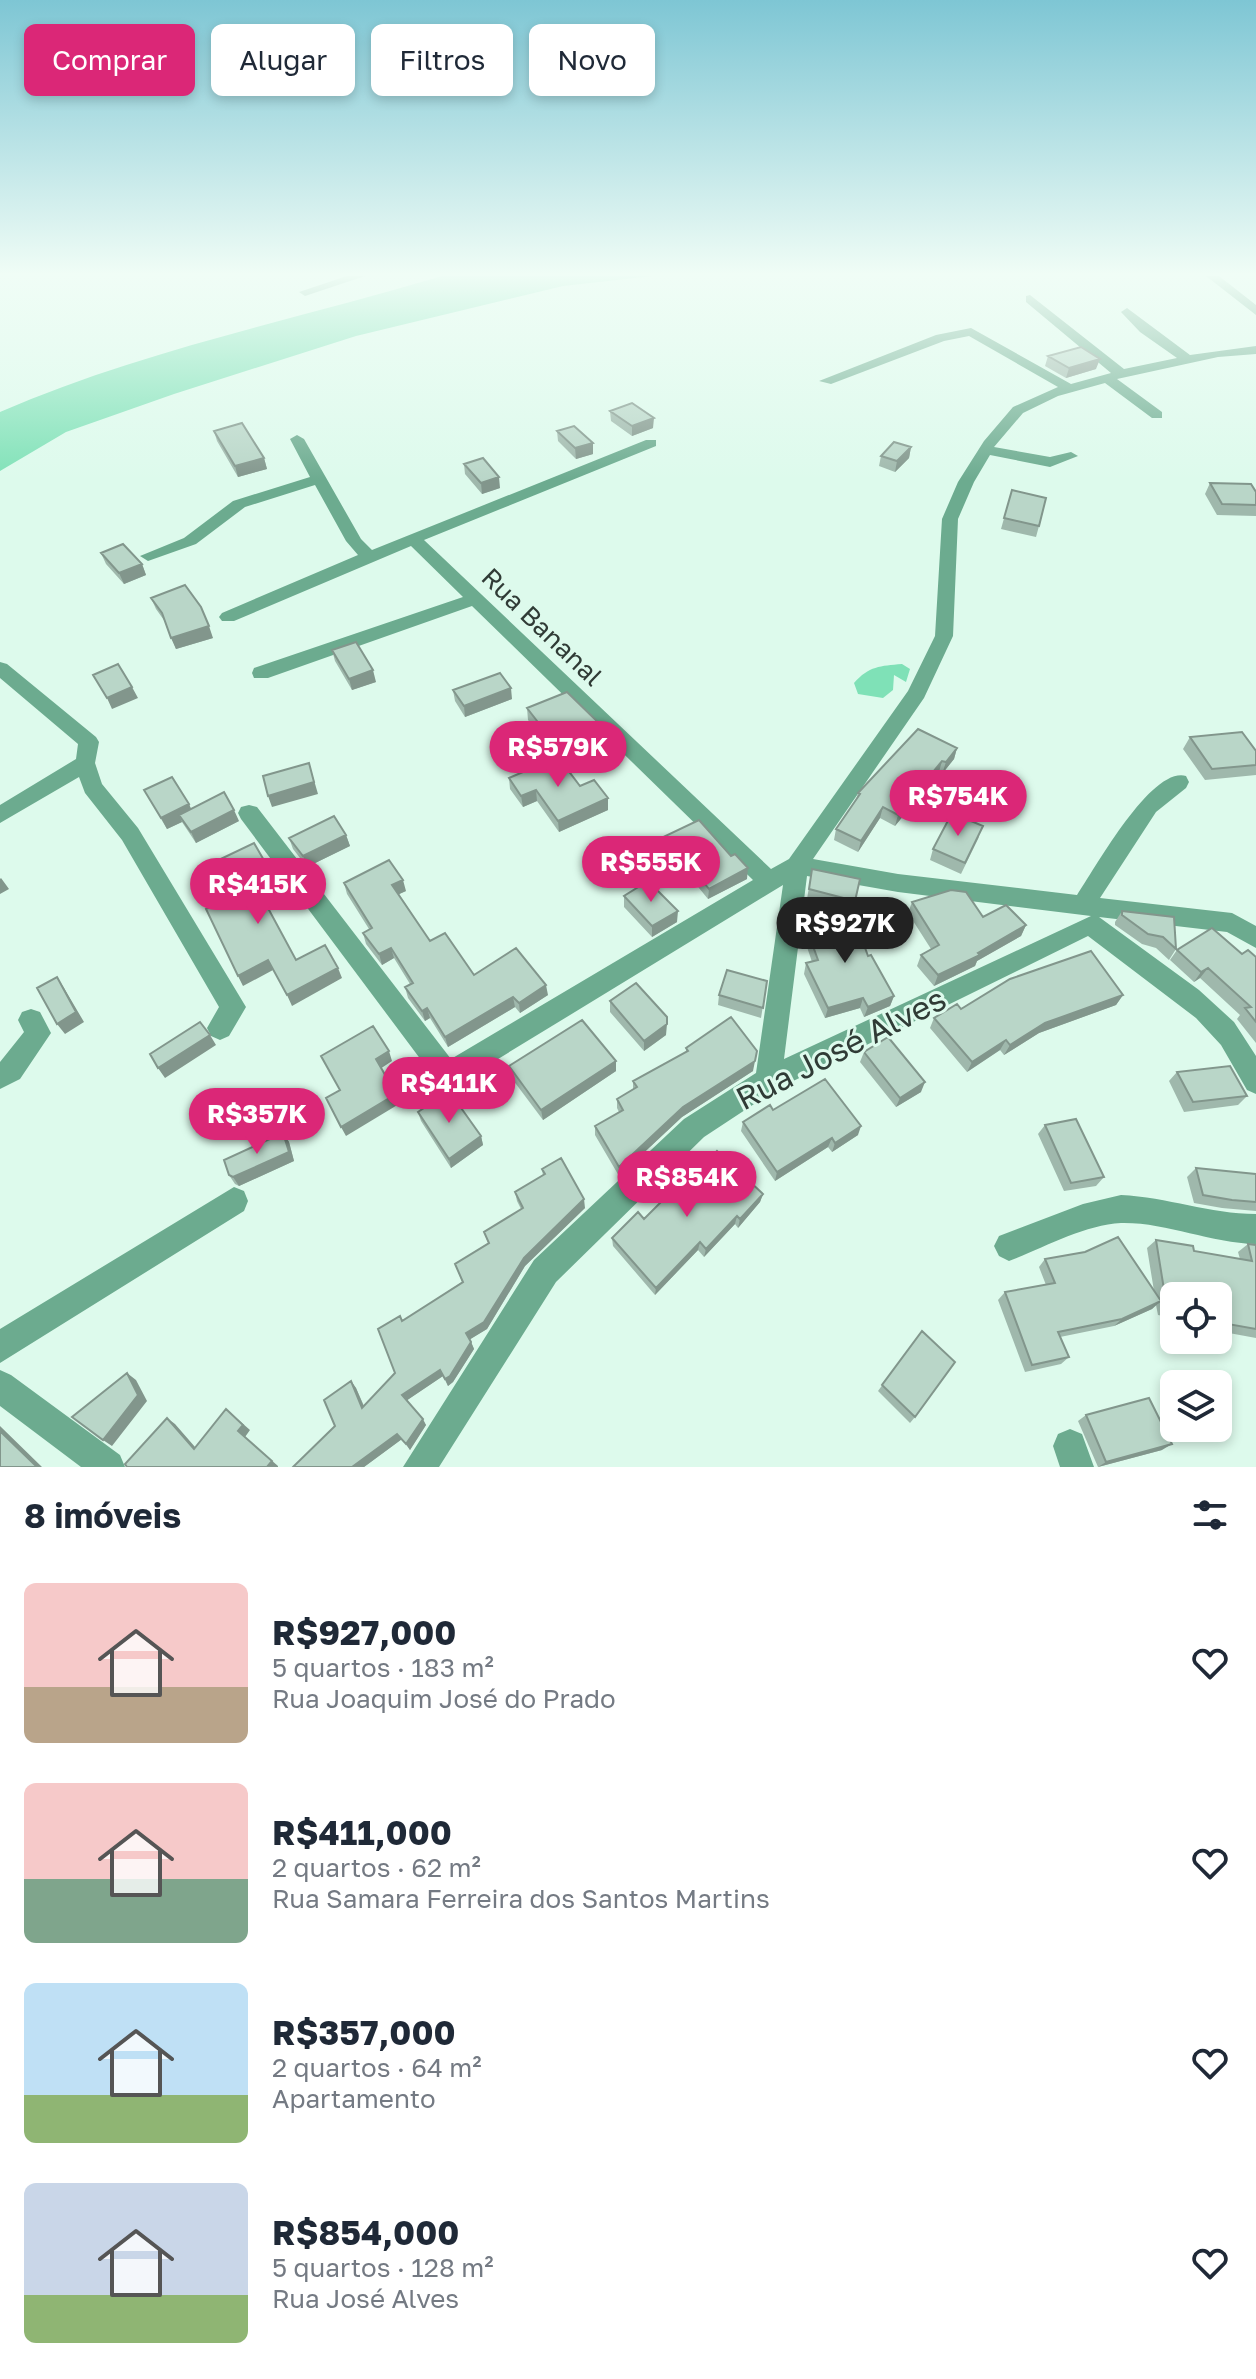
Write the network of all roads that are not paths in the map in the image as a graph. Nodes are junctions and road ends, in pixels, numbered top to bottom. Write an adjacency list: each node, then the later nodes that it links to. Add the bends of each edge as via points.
1 (924, 344): 8 (street)
2 (993, 344): 9 (street)
3 (1080, 344): 7 (street)
4 (1169, 344): 6 (street)
5 (1256, 350): 6 (street)
6 (1187, 360): 7 (street)
7 (1114, 376): 9 (street); 10 (street)
8 (826, 381)
9 (1069, 388): 13 (street, via 1018,410)
10 (1157, 415)
11 (297, 439): 15 (street)
12 (651, 443): 16 (street)
13 (985, 450): 14 (street, via 1050,462); 27 (street, via 950,519 944,636 917,693)
14 (1071, 456)
15 (319, 479): 17 (street, via 239,504 190,541); 18 (street)
16 (413, 539): 18 (street); 19 (street, Rua Bananal)
17 (148, 556)
18 (369, 557): 20 (street)
19 (475, 599): 22 (street); 28 (street, Rua Bananal)
20 (228, 617)
21 (0, 668): 23 (street, via 89,742)
22 (261, 673)
23 (85, 763): 26 (street); 32 (street, via 92,787 130,834 233,1007)
24 (1179, 782): 29 (street, via 1148,806)
25 (249, 813): 28 (street, via 448,1075)
26 (0, 815)
27 (797, 865): 28 (street); 29 (street); 34 (street)
28 (769, 881)
29 (1094, 912): 30 (street, via 1232,923); 34 (street, Rua José Alves); 35 (street, via 1113,943 1171,982 1222,1026)
30 (1256, 938)
31 (31, 1020): 33 (street, via 38,1033)
32 (220, 1028)
33 (0, 1077)
34 (768, 1080): 42 (street, Rua José Alves, via 694,1128 545,1271)
35 (1256, 1081)
36 (234, 1201): 39 (street)
37 (1256, 1229): 38 (street, via 1234,1230 1119,1209)
38 (1009, 1246)
39 (0, 1347)
40 (0, 1386): 41 (street)
41 (108, 1467)
42 (420, 1467)

